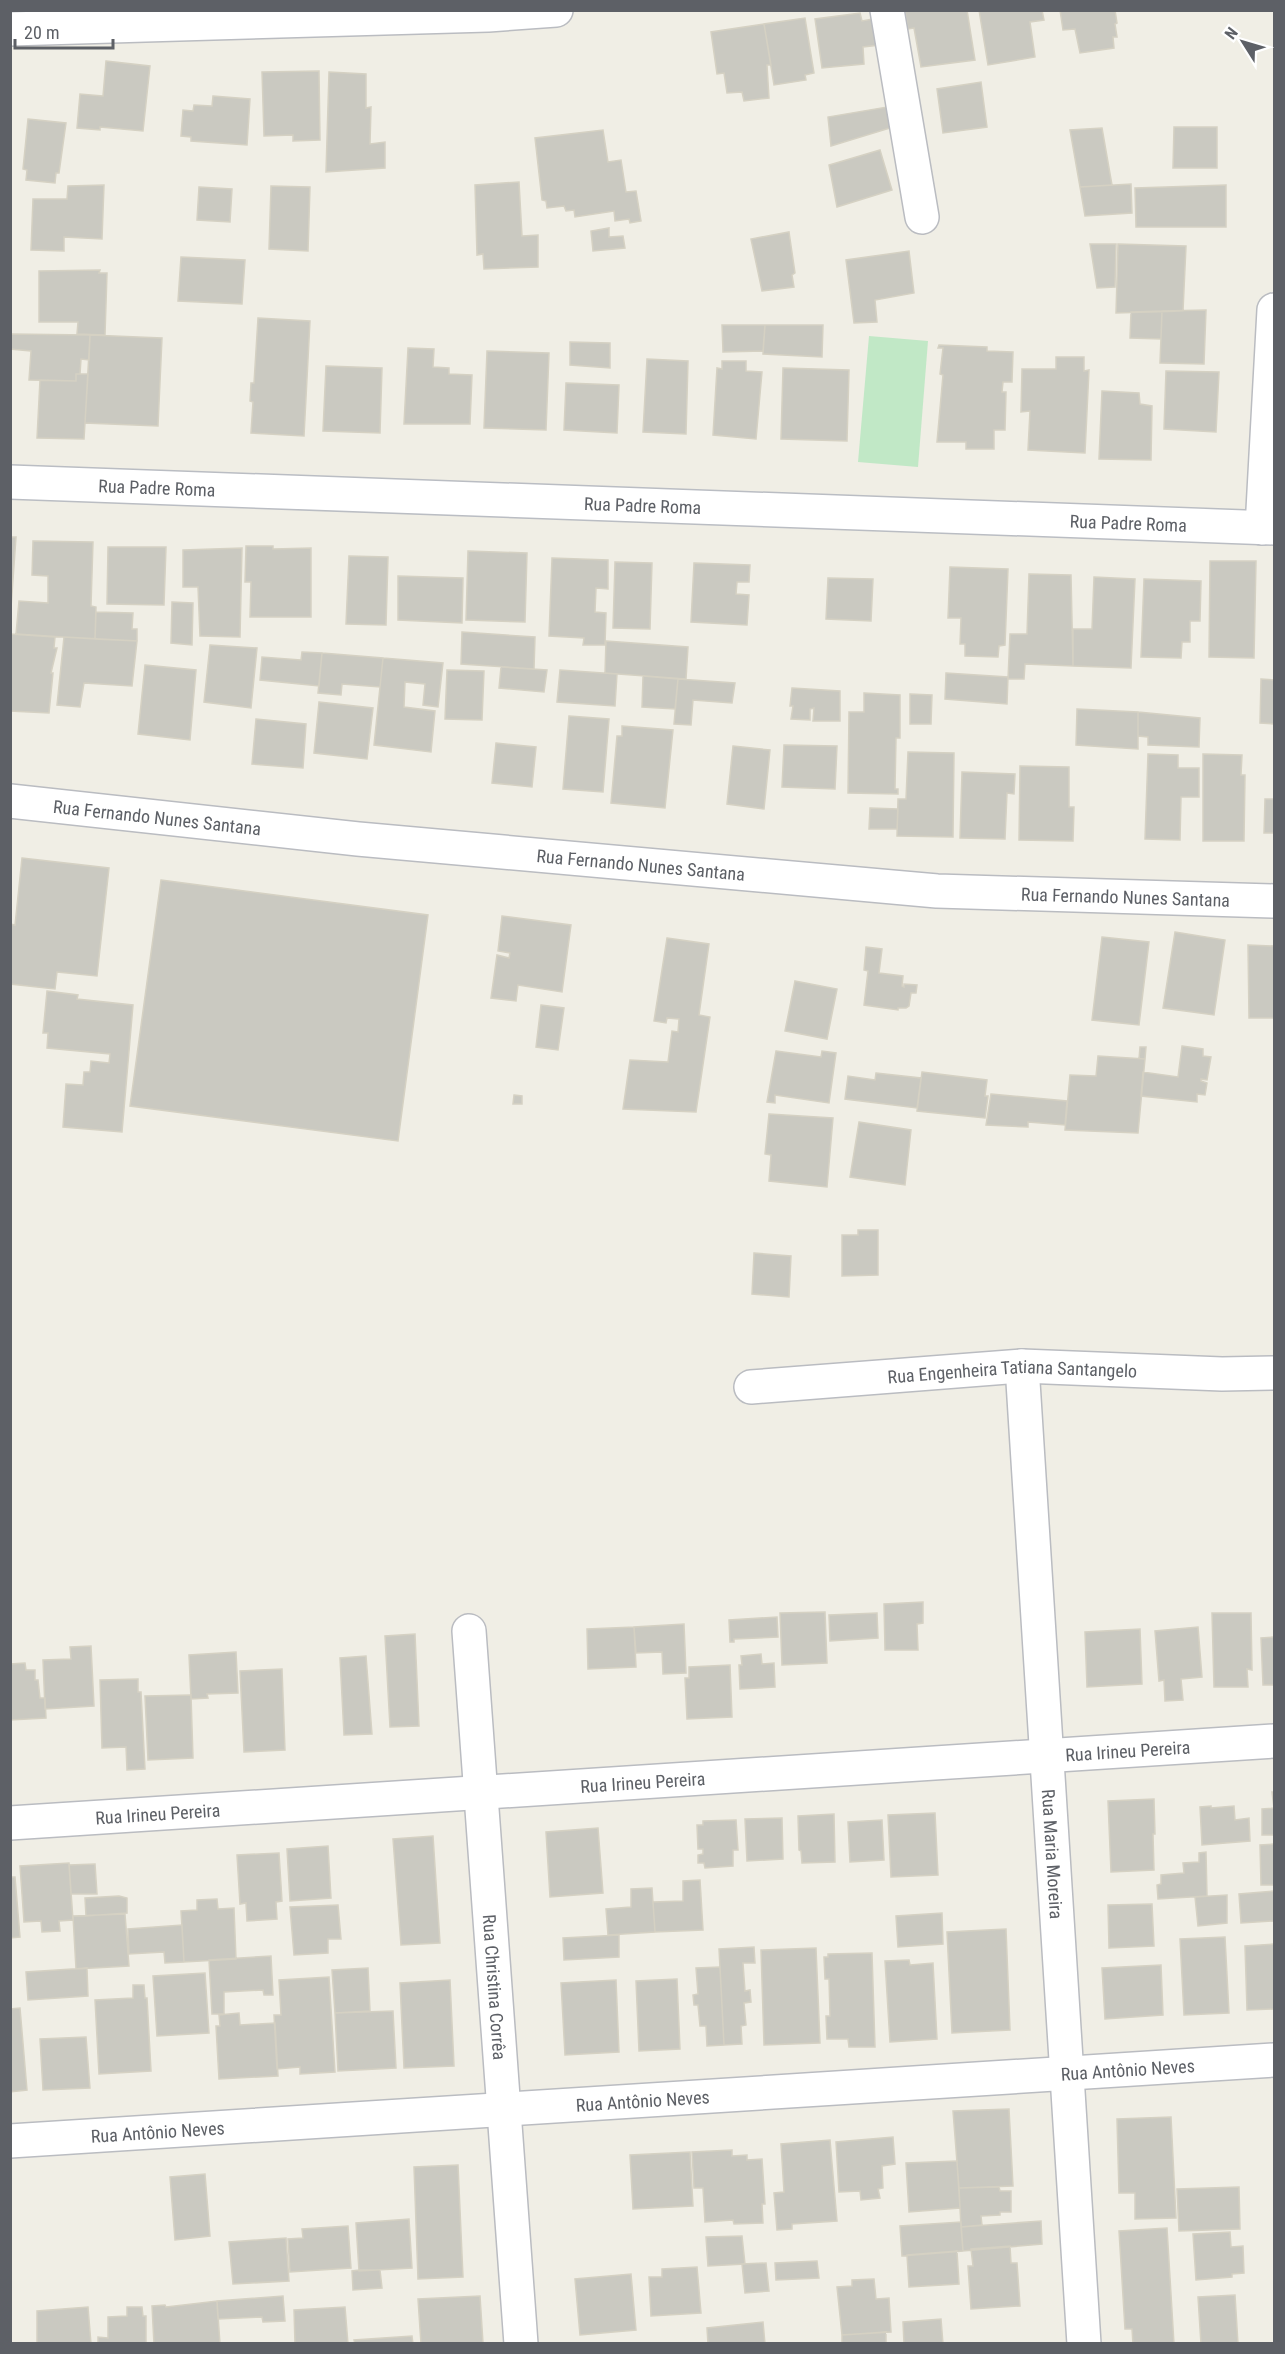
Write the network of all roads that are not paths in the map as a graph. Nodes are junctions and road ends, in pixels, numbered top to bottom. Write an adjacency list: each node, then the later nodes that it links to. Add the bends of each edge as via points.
1 (556, 10): 3 (street, via 466,16)
2 (887, 10): 4 (street)
3 (10, 28)
4 (922, 217)
5 (1275, 309): 7 (street)
6 (10, 482): 7 (street, Rua Padre Roma)
7 (1268, 528)
8 (10, 801): 9 (street, Rua Fernando Nunes Santana, via 369,840 936,891)
9 (1275, 901)
10 (1022, 1366): 11 (street, Rua Engenheira Tatiana Santangelo); 12 (street, Rua Engenheira Tatiana Santangelo); 15 (street, Rua Maria Moreira)
11 (1275, 1373)
12 (751, 1387)
13 (469, 1631): 16 (street, Rua Christina Corrêa)
14 (1275, 1741): 15 (street, Rua Irineu Pereira)
15 (1047, 1756): 16 (street, Rua Irineu Pereira); 19 (street, Rua Maria Moreira)
16 (480, 1793): 17 (street, Rua Irineu Pereira); 20 (street, Rua Christina Corrêa)
17 (10, 1823)
18 (1275, 2060): 19 (street, Rua Antônio Neves)
19 (1067, 2074): 20 (street, Rua Antônio Neves); 23 (street, Rua Maria Moreira)
20 (504, 2109): 21 (street, Rua Antônio Neves); 22 (street, Rua Christina Corrêa)
21 (10, 2141)
22 (520, 2343)
23 (1084, 2343)

